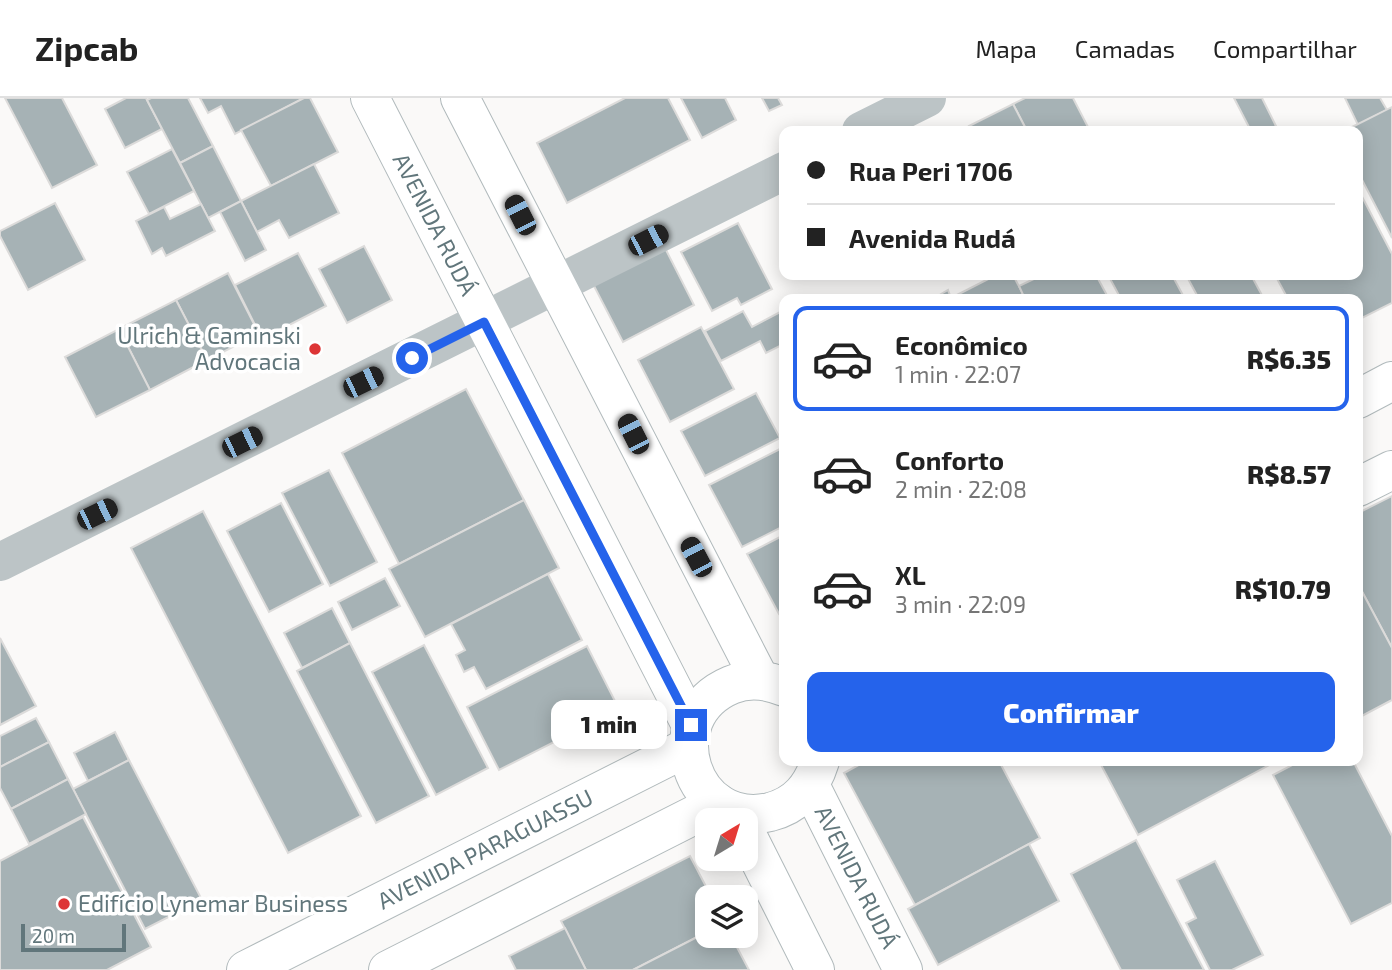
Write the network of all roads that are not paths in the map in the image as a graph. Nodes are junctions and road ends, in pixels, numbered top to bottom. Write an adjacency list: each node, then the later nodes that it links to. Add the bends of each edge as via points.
1 (370, 98): 7 (main road, AVENIDA RUDÁ)
2 (460, 98): 6 (main road)
3 (927, 98): 4 (street)
4 (872, 126)
5 (779, 173): 6 (street)
6 (556, 286): 7 (street); 13 (main road)
7 (484, 322): 12 (street); 14 (main road, AVENIDA RUDÁ)
8 (1392, 381): 9 (main road)
9 (1363, 396)
10 (1392, 470): 11 (main road)
11 (1363, 484)
12 (0, 562)
13 (772, 684): 14 (main road, via 738,682 718,691 702,706)
14 (690, 736): 16 (main road, AVENIDA RUDÁ, via 691,769 702,788); 20 (main road, AVENIDA PARAGUASSU)
15 (815, 773): 17 (main road, via 801,797 782,809); 23 (main road, AVENIDA RUDÁ)
16 (724, 808)
17 (758, 814)
18 (695, 834): 21 (main road)
19 (758, 862): 22 (main road)
20 (246, 970)
21 (388, 970)
22 (815, 970)
23 (903, 970)

